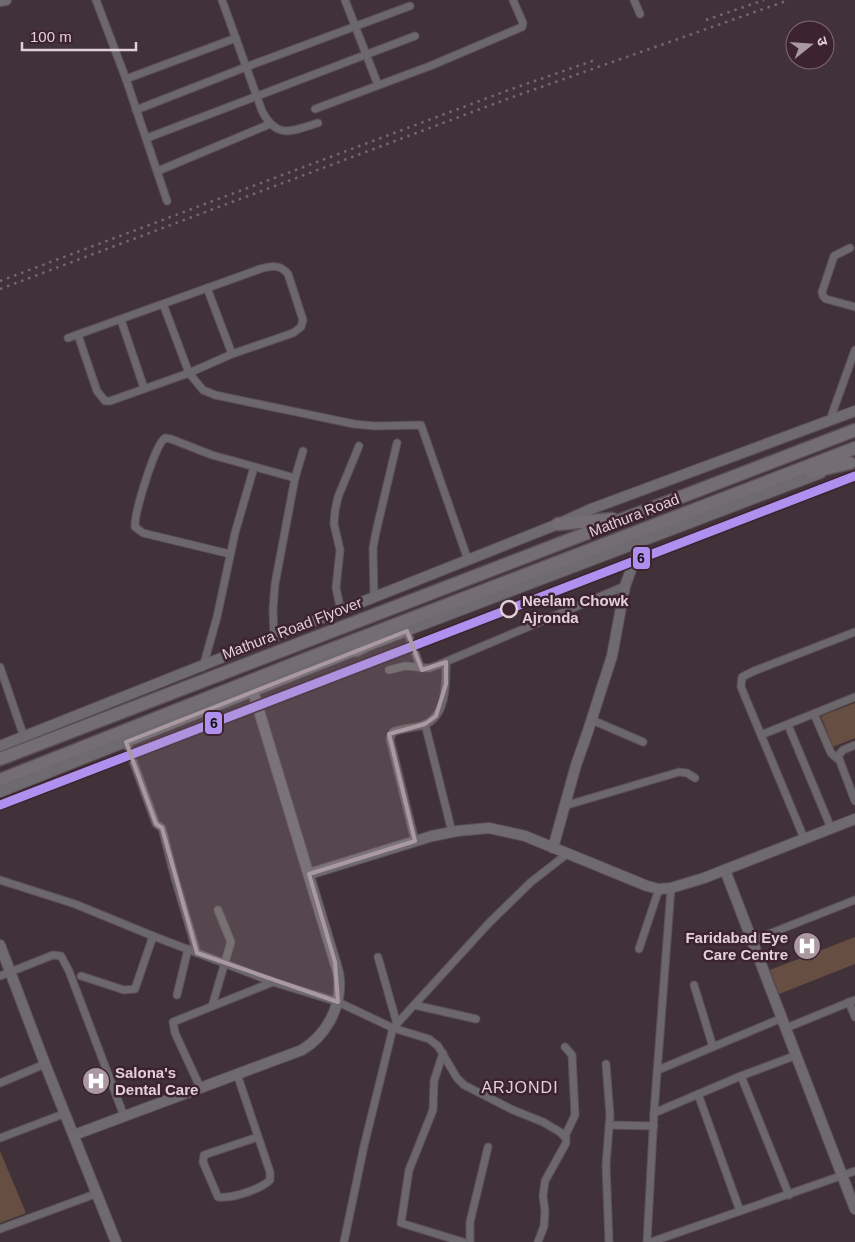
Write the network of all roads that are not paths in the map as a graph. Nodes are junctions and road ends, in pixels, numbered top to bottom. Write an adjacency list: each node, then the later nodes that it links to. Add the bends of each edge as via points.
1 (6, 0): 7 (street)
2 (96, 0): 15 (street)
3 (222, 0): 12 (street)
4 (345, 0): 10 (street)
5 (513, 0): 16 (street, via 522,27)
6 (634, 0): 9 (street)
7 (0, 1)
8 (410, 6): 10 (street)
9 (640, 14)
10 (355, 26): 13 (street); 14 (street)
11 (415, 36): 13 (street)
12 (236, 38): 14 (street); 15 (street)
13 (366, 55): 16 (street); 17 (street)
14 (246, 67): 17 (street); 19 (street)
15 (126, 79): 19 (street)
16 (378, 85): 18 (street)
17 (256, 96): 21 (street); 22 (street)
18 (315, 109)
19 (136, 110): 22 (street)
20 (318, 122): 21 (street, via 289,131)
21 (270, 124): 23 (street)
22 (147, 138): 23 (street)
23 (158, 171): 24 (street)
24 (167, 200)
25 (850, 248): 28 (street, via 834,256 822,292 826,299)
26 (207, 288): 27 (street); 33 (street); 33 (street, via 268,267 283,268 288,274 301,310 301,327 293,333)
27 (164, 304): 29 (street); 34 (street)
28 (855, 307)
29 (121, 320): 30 (street); 35 (street)
30 (78, 335): 31 (street); 35 (street, via 97,391 105,400)
31 (68, 338)
32 (855, 350): 37 (street)
33 (232, 354): 34 (street)
34 (189, 373): 35 (street); 52 (street, via 203,390 215,395 354,424 421,425)
35 (144, 388)
36 (855, 412): 37 (street)
37 (831, 421): 48 (street)
38 (855, 430): 47 (highway, Mathura Road)
39 (397, 443): 54 (street, via 373,548)
40 (360, 446): 55 (street, via 335,511 334,524 340,550 336,588)
41 (855, 448): 46 (highway, Mathura Road)
42 (302, 451): 45 (street)
43 (852, 462): 46 (highway); 50 (street)
44 (254, 467): 45 (street); 51 (street); 51 (street, via 165,438 156,452 138,510 136,527 143,533)
45 (295, 478): 59 (street, via 275,584)
46 (770, 481): 56 (highway, Mathura Road)
47 (625, 518): 48 (highway); 49 (highway, Mathura Road)
48 (558, 524): 52 (street)
49 (597, 529): 78 (highway, Mathura Road Flyover)
50 (641, 543): 53 (street); 57 (street)
51 (230, 554): 63 (street)
52 (468, 560): 54 (street)
53 (625, 586): 61 (street); 69 (street, via 616,638)
54 (374, 598): 55 (street)
55 (340, 611): 59 (street)
56 (426, 613): 60 (highway); 81 (highway)
57 (407, 631): 60 (street); 64 (street)
58 (855, 632): 72 (street, via 742,677 741,687)
59 (274, 638): 63 (street)
60 (356, 650): 66 (street)
61 (446, 662): 64 (street); 70 (street, via 446,684 439,710 432,721)
62 (0, 667): 73 (street)
63 (203, 667): 73 (street)
64 (421, 668): 65 (street, via 405,666)
65 (388, 670)
66 (253, 691): 74 (street); 93 (street)
67 (855, 697): 68 (street)
68 (814, 714): 71 (street); 79 (street, via 832,753)
69 (592, 720): 75 (street); 84 (street)
70 (424, 724): 87 (street); 89 (street, via 393,732 390,739)
71 (788, 725): 72 (street); 86 (street)
72 (761, 735): 88 (street)
73 (24, 737): 77 (street)
74 (126, 742): 82 (street); 104 (street, via 156,824 162,828)
75 (643, 742)
76 (855, 745): 79 (street, via 840,752)
77 (0, 746)
78 (0, 760)
79 (839, 760): 83 (street)
80 (695, 778): 84 (street, via 679,772)
81 (0, 780)
82 (0, 792)
83 (855, 801)
84 (564, 806): 90 (street)
85 (855, 818): 86 (street)
86 (831, 828): 88 (street)
87 (452, 832): 89 (street); 90 (street, via 489,828 514,832)
88 (804, 838): 92 (street)
89 (415, 841): 93 (street)
90 (553, 848): 91 (street)
91 (567, 854): 96 (street); 115 (street, via 531,882 490,922)
92 (724, 870): 95 (street); 100 (street)
93 (309, 874): 114 (street, via 335,962 339,981)
94 (0, 880): 99 (street, via 75,904)
95 (671, 888): 96 (street); 127 (street)
96 (659, 889): 103 (street)
97 (855, 900): 100 (street)
98 (218, 910): 106 (street, via 231,942)
99 (153, 936): 102 (street); 109 (street, via 135,989 124,990)
100 (751, 941): 119 (street)
101 (0, 945): 107 (street)
102 (188, 949): 104 (street); 112 (street)
103 (639, 949)
104 (198, 953): 106 (street)
105 (378, 957): 120 (street)
106 (225, 962): 110 (street); 116 (street)
107 (10, 972): 108 (street); 125 (street); 135 (street, via 57,955 64,959)
108 (0, 976)
109 (81, 976)
110 (274, 982): 114 (street); 116 (street)
111 (694, 985): 122 (street)
112 (177, 995)
113 (852, 1001): 117 (street); 119 (street)
114 (338, 1002): 120 (street); 128 (street, via 314,1042 302,1050)
115 (414, 1005): 118 (street); 120 (street)
116 (212, 1006): 131 (street, via 173,1022)
117 (855, 1017)
118 (476, 1019)
119 (784, 1023): 122 (street); 124 (street)
120 (395, 1026): 123 (street, via 433,1041); 151 (street)
121 (565, 1047): 139 (street, via 572,1055 574,1115)
122 (713, 1048): 127 (street)
123 (443, 1053): 139 (street, via 464,1085 543,1122); 152 (street, via 434,1081 433,1110 409,1170 401,1223)
124 (797, 1055): 129 (street); 144 (street)
125 (45, 1064): 130 (street); 134 (street)
126 (606, 1064): 136 (street)
127 (658, 1070): 133 (street)
128 (237, 1074): 131 (street); 140 (street)
129 (741, 1076): 132 (street); 146 (street)
130 (0, 1083)
131 (200, 1088): 135 (street)
132 (698, 1094): 133 (street); 148 (street)
133 (654, 1112): 137 (street)
134 (66, 1113): 138 (street); 141 (street)
135 (124, 1116): 138 (street)
136 (609, 1125): 137 (street); 155 (street, via 606,1165)
137 (654, 1126): 156 (street)
138 (74, 1135): 145 (street)
139 (565, 1136): 154 (street, via 566,1143 545,1181 544,1226)
140 (258, 1137): 140 (street, via 270,1180 264,1186 226,1198 218,1197 203,1162 204,1155)
141 (0, 1138)
142 (488, 1147): 153 (street, via 470,1222)
143 (855, 1171): 144 (street)
144 (842, 1175): 146 (street); 147 (street)
145 (98, 1193): 149 (street); 150 (street)
146 (788, 1195): 148 (street)
147 (855, 1209)
148 (740, 1211): 157 (street)
149 (0, 1229)
150 (116, 1242)
151 (344, 1242)
152 (463, 1242)
153 (470, 1242)
154 (538, 1242)
155 (609, 1242)
156 (647, 1242)
157 (651, 1242)

